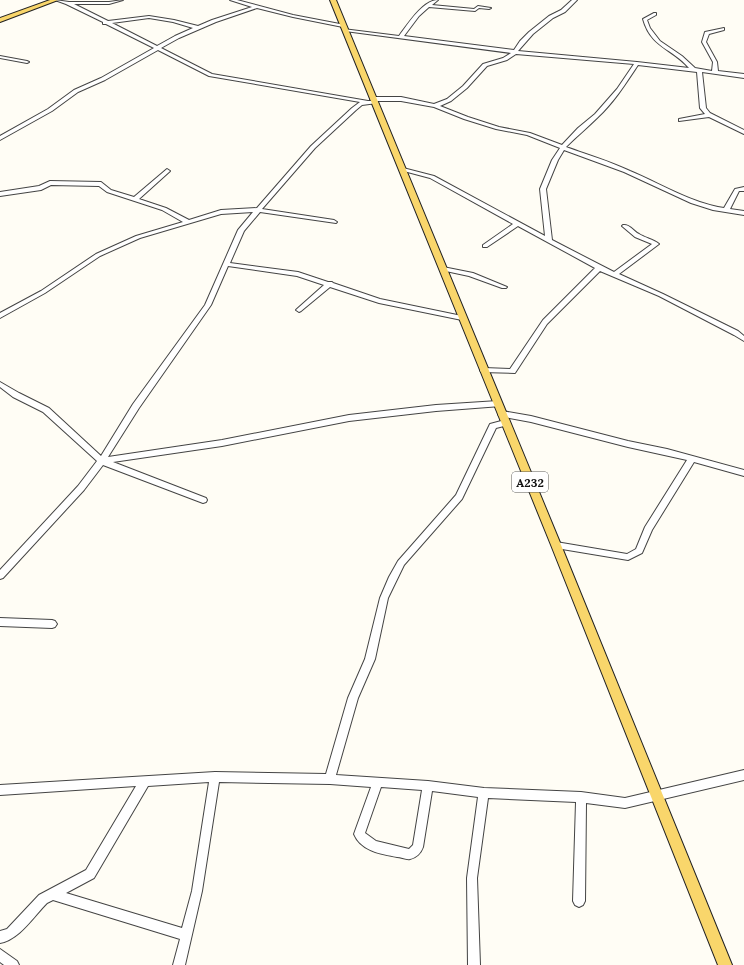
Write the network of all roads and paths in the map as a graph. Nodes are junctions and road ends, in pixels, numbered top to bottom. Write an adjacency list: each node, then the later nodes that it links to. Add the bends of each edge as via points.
1 (56, 0): 7 (street); 12 (main road)
2 (122, 0): 7 (street, via 109,3)
3 (232, 0): 9 (street)
4 (333, 0): 15 (main road, A232)
5 (436, 0): 8 (street)
6 (575, 0): 19 (street, via 531,33)
7 (68, 3): 13 (street)
8 (428, 6): 10 (street, via 475,10 478,7); 17 (street, via 417,15)
9 (256, 7): 14 (street); 15 (street)
10 (489, 8)
11 (654, 14): 25 (street, via 645,19 651,36 688,62)
12 (0, 20)
13 (105, 23): 14 (street, via 149,17); 18 (street)
14 (198, 28): 18 (street)
15 (344, 28): 17 (street); 29 (main road, A232)
16 (722, 29): 27 (street, via 707,33 704,42 716,62)
17 (400, 38): 19 (street)
18 (157, 48): 29 (street, via 218,77); 34 (street, via 76,91 50,110)
19 (515, 52): 23 (street); 30 (street, via 485,65 465,87 449,100)
20 (0, 57): 21 (street)
21 (7, 58): 22 (street); 24 (street)
22 (27, 62)
23 (637, 63): 25 (street); 35 (street, via 619,90 597,115)
24 (0, 64)
25 (693, 69): 26 (street)
26 (699, 70): 27 (street); 31 (street, via 703,108)
27 (716, 72): 28 (street)
28 (744, 76)
29 (371, 101): 30 (street, via 401,99); 36 (main road, A232); 41 (street, via 354,109 313,147)
30 (435, 106): 35 (street)
31 (710, 115): 32 (street); 33 (street)
32 (681, 120)
33 (744, 132)
34 (0, 138)
35 (563, 147): 42 (street, via 626,171 693,202); 48 (street, via 543,189)
36 (403, 170): 46 (street, via 432,178); 52 (main road, A232)
37 (167, 171): 40 (street)
38 (744, 189): 42 (street, via 737,190)
39 (0, 194): 40 (street, via 41,188 50,183 101,184 109,191)
40 (134, 200): 44 (street, via 164,209)
41 (257, 210): 44 (street, via 221,212); 45 (street); 50 (street, via 241,230)
42 (726, 210): 43 (street)
43 (744, 213)
44 (188, 222): 57 (street, via 138,236 98,255 43,292)
45 (334, 222)
46 (517, 224): 48 (street); 49 (street)
47 (625, 226): 53 (street, via 637,236 656,244)
48 (549, 241): 51 (street)
49 (485, 246)
50 (225, 264): 54 (street, via 298,274); 66 (street, via 208,305 136,406)
51 (599, 268): 53 (street); 62 (street, via 546,322 512,371)
52 (443, 269): 55 (street, via 472,274); 58 (main road, A232)
53 (615, 274): 60 (street)
54 (330, 283): 56 (street); 58 (street, via 379,301)
55 (504, 286)
56 (299, 310)
57 (0, 316)
58 (462, 318): 62 (main road, A232)
59 (744, 328): 60 (street)
60 (736, 333): 61 (street)
61 (744, 339)
62 (484, 370): 64 (main road, A232)
63 (0, 384): 66 (street, via 46,410)
64 (502, 414): 65 (street); 66 (street, via 436,408 349,418); 69 (main road, A232); 75 (street, via 498,424 491,430 458,497 401,563 393,577 384,598 370,659 353,698)
65 (692, 459): 67 (street); 69 (street, via 648,529 639,551 628,557)
66 (102, 461): 68 (street); 70 (street, via 81,488)
67 (744, 473)
68 (203, 500)
69 (556, 545): 81 (main road, A232)
70 (0, 576)
71 (0, 622): 72 (street)
72 (52, 624)
73 (744, 774): 81 (street)
74 (215, 777): 75 (street); 76 (street); 85 (street, via 197,891)
75 (330, 779): 77 (street)
76 (144, 783): 79 (street); 83 (street, via 90,874)
77 (377, 783): 78 (street); 78 (street, via 359,834 361,839 368,844 409,854 418,847)
78 (428, 786): 80 (street)
79 (1, 791)
80 (484, 793): 82 (street); 90 (street, via 472,878)
81 (658, 796): 82 (street, via 626,803); 91 (main road, A232)
82 (581, 797): 84 (street)
83 (52, 894): 85 (street); 86 (street, via 43,899)
84 (579, 900)
85 (186, 935): 89 (street)
86 (1, 940)
87 (0, 955): 88 (street)
88 (13, 965)
89 (179, 965)
90 (474, 965)
91 (725, 965)

